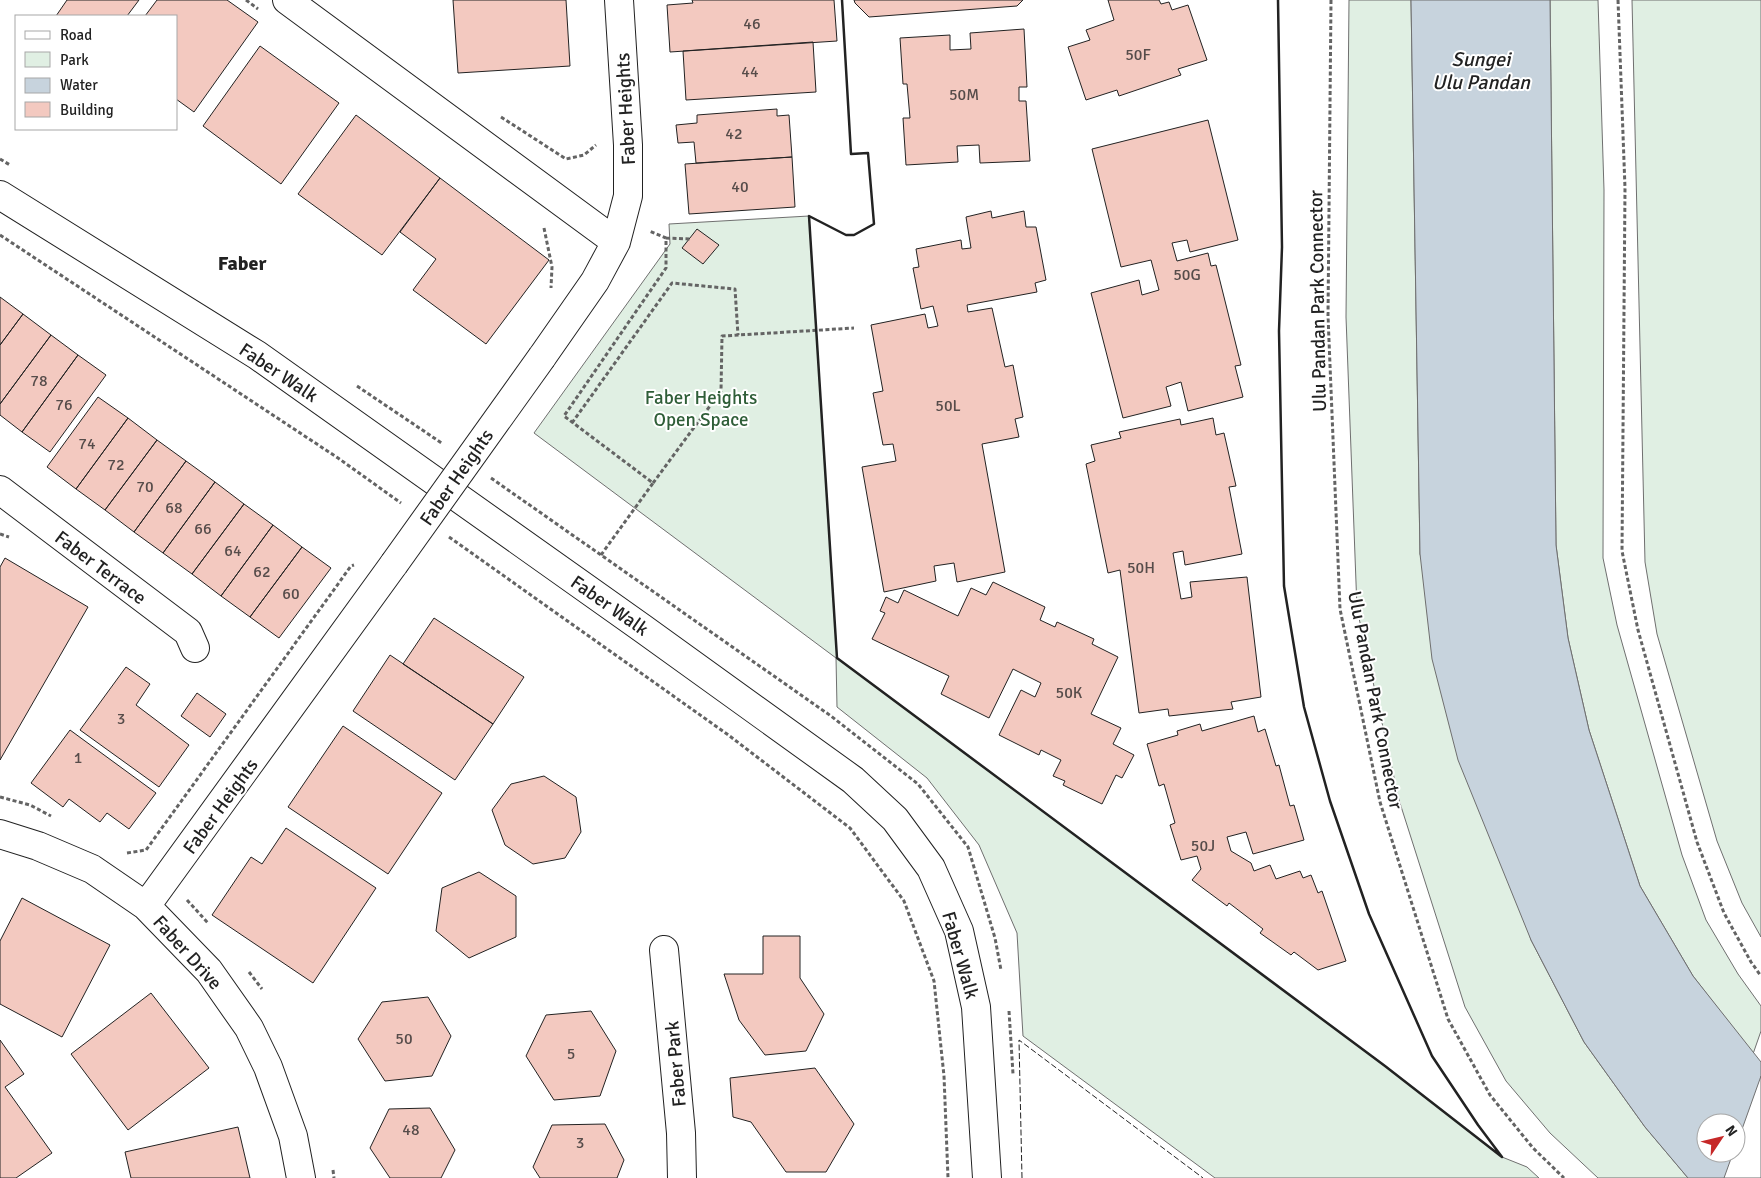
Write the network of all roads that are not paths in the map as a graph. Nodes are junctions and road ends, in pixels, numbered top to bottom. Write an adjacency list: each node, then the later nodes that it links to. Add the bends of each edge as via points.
1 (287, 0): 4 (street)
2 (619, 0): 4 (street, Faber Heights, via 628,145 628,196)
3 (0, 196): 12 (street, Faber Walk, via 257,354 853,780 894,819 931,868 959,931 976,1007)
4 (620, 231): 8 (street, Faber Heights, bridge, via 595,281 542,357)
5 (0, 490): 6 (street, Faber Terrace, via 188,632)
6 (195, 648)
7 (0, 834): 8 (street, Faber Drive, via 92,869)
8 (146, 906): 10 (street, Faber Drive, via 209,971 249,1028 268,1068 293,1136)
9 (664, 950): 11 (street, Faber Park, via 681,1133)
10 (301, 1178)
11 (682, 1178)
12 (987, 1178)

